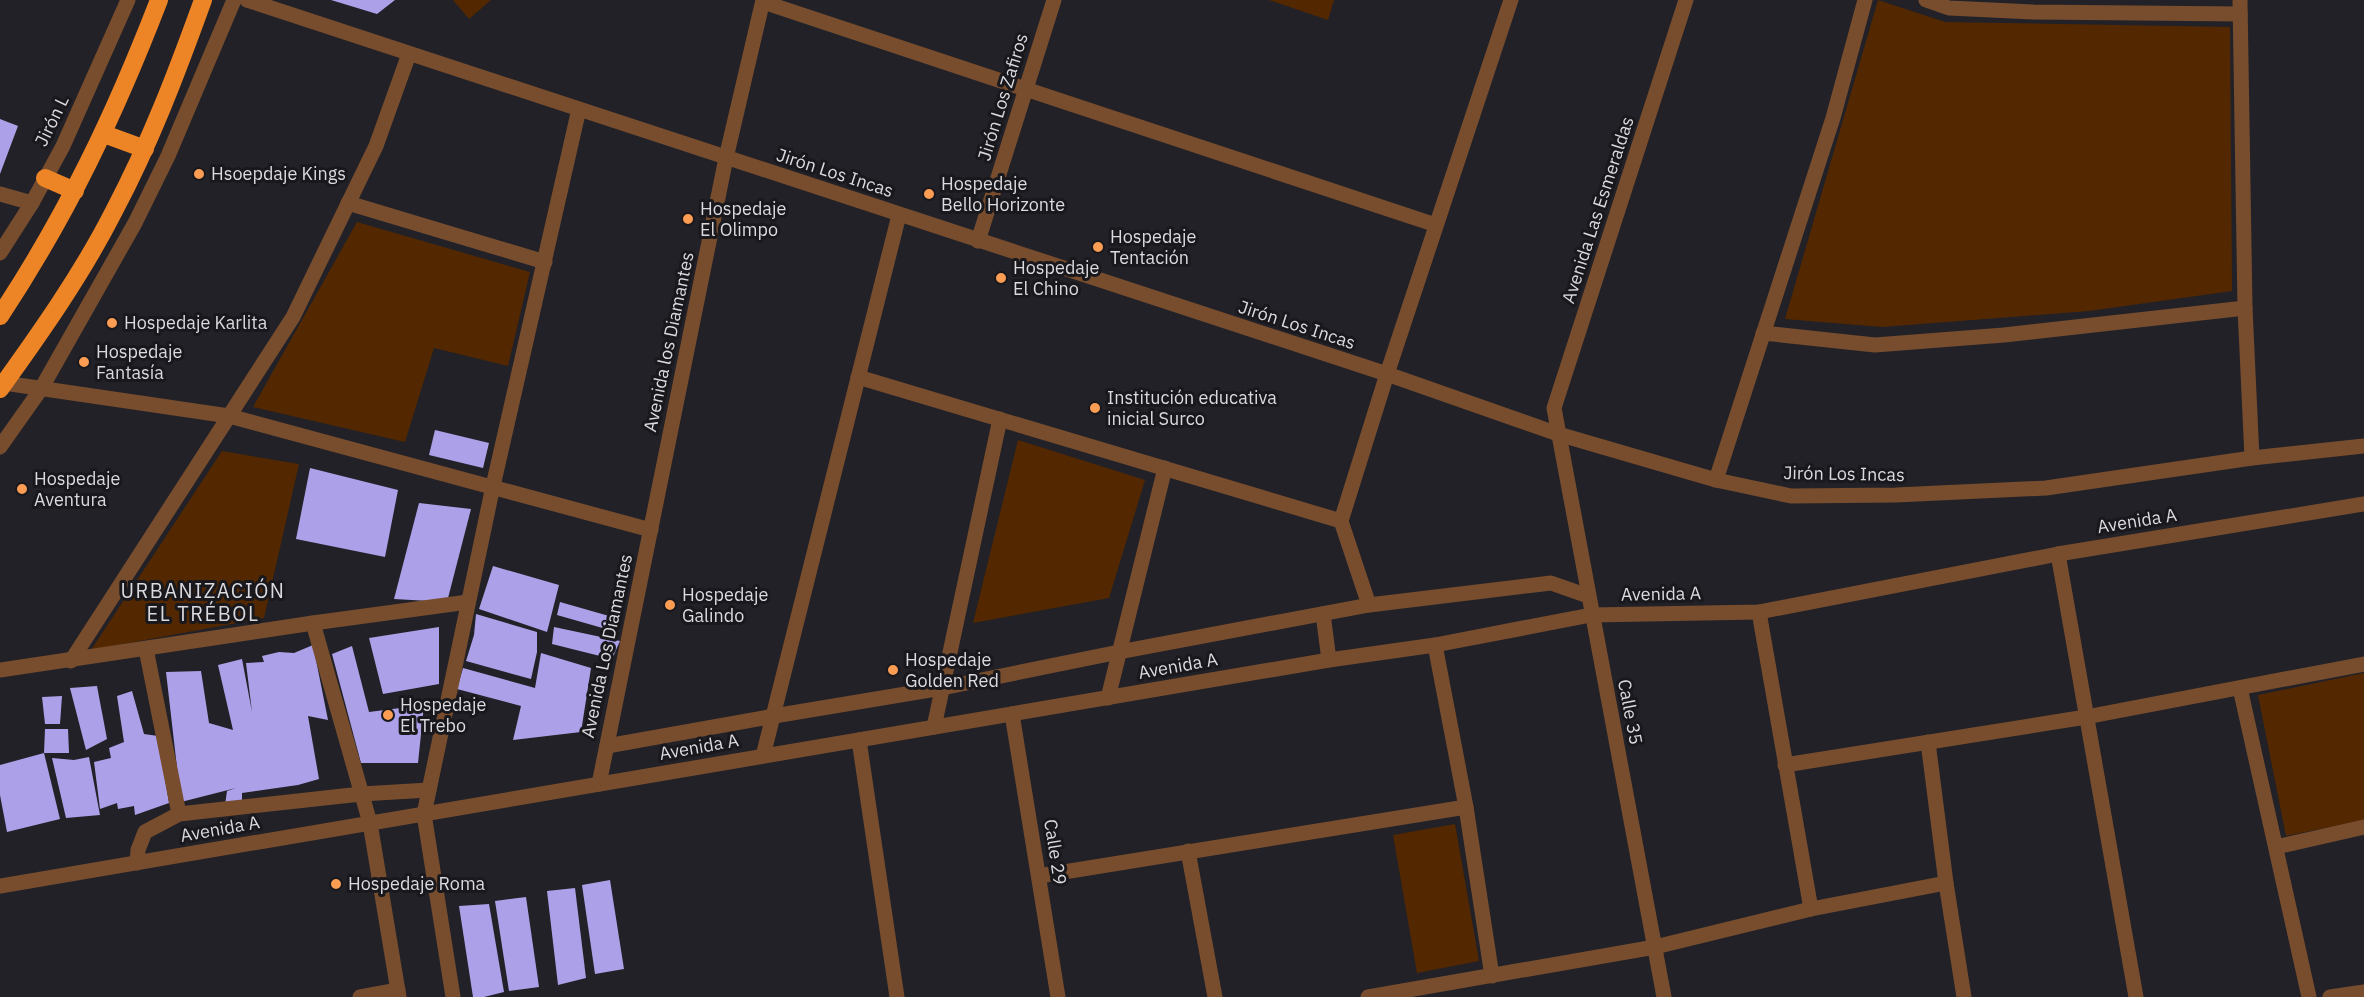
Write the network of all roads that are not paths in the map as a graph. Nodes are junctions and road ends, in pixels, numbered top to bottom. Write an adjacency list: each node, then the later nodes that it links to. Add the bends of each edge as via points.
1 (128, 0): 19 (street, Jirón L)
2 (159, 0): 16 (highway)
3 (203, 0): 17 (highway)
4 (234, 0): 35 (street, via 140,213)
5 (247, 0): 13 (street, Jirón Los Incas)
6 (1054, 0): 14 (street, Jirón Los Zafiros)
7 (1511, 0): 25 (street)
8 (1686, 0): 38 (street, Avenida Las Esmeraldas, via 1554,408)
9 (1865, 0): 31 (street, via 1833,118)
10 (1926, 0): 12 (street, via 1949,8 2033,12)
11 (763, 1): 14 (street); 18 (street)
12 (2240, 7): 29 (street)
13 (409, 54): 15 (street, Jirón Los Incas); 23 (street, via 376,146)
14 (1025, 91): 25 (street); 26 (street, Jirón Los Zafiros)
15 (579, 109): 18 (street, Jirón Los Incas); 28 (street)
16 (104, 134): 17 (highway); 20 (highway)
17 (145, 149): 34 (highway, via 86,263)
18 (726, 158): 24 (street, Jirón Los Incas); 47 (street, Avenida los Diamantes)
19 (45, 178): 20 (highway); 22 (street, Jirón L)
20 (75, 191): 30 (highway)
21 (0, 194): 22 (street)
22 (32, 203): 27 (street, Jirón L)
23 (348, 203): 28 (street); 36 (street, via 293,317)
24 (899, 215): 26 (street, Jirón Los Incas); 33 (street)
25 (1436, 225): 32 (street)
26 (978, 241): 32 (street, Jirón Los Incas)
27 (0, 253)
28 (545, 262): 44 (street)
29 (2246, 308): 31 (street, via 1875,345); 41 (street)
30 (0, 316)
31 (1763, 333): 43 (street)
32 (1387, 375): 38 (street, Jirón Los Incas); 46 (street)
33 (858, 377): 37 (street); 67 (street)
34 (2, 386): 35 (street)
35 (41, 389): 36 (street); 39 (street)
36 (229, 416): 44 (street); 60 (street)
37 (1000, 419): 42 (street); 63 (street)
38 (1558, 434): 43 (street, Jirón Los Incas); 49 (street, Calle 35)
39 (0, 447)
40 (2364, 447): 41 (street, Jirón Los Incas)
41 (2252, 458): 43 (street, Jirón Los Incas, via 2046,489 1791,496)
42 (1165, 468): 46 (street); 58 (street)
43 (1716, 480)
44 (493, 486): 47 (street); 50 (street)
45 (2364, 504): 48 (street, Avenida A)
46 (1341, 521): 51 (street)
47 (652, 522): 72 (street, Avenida Los Diamantes)
48 (2058, 554): 52 (street, Avenida A); 68 (street)
49 (1588, 596): 51 (street, via 1551,583); 54 (street, Calle 35)
50 (468, 602): 55 (street); 76 (street)
51 (1369, 605): 53 (street)
52 (1759, 612): 54 (street, Avenida A); 74 (street)
53 (1323, 614): 58 (street); 59 (street)
54 (1591, 615): 56 (street, Avenida A); 90 (street, Calle 35)
55 (313, 623): 57 (street); 77 (street)
56 (1435, 645): 59 (street, Avenida A); 78 (street)
57 (146, 649): 60 (street); 79 (street)
58 (1119, 652): 63 (street); 65 (street)
59 (1329, 660): 65 (street, Avenida A)
60 (71, 661): 62 (street)
61 (2364, 664): 64 (street)
62 (0, 670)
63 (942, 688): 67 (street); 69 (street)
64 (2240, 688): 68 (street); 83 (street)
65 (1108, 698): 66 (street, Avenida A)
66 (1012, 714): 69 (street, Avenida A); 86 (street, Calle 29)
67 (774, 716): 72 (street); 73 (street)
68 (2086, 717): 71 (street); 102 (street)
69 (934, 727): 70 (street, Avenida A)
70 (859, 740): 73 (street, Avenida A); 96 (street)
71 (1928, 742): 74 (street); 87 (street)
72 (607, 746): 75 (street, Avenida Los Diamantes)
73 (763, 756): 75 (street, Avenida A)
74 (1785, 765): 89 (street)
75 (599, 784): 80 (street, Avenida A)
76 (429, 790): 77 (street); 80 (street)
77 (361, 794): 79 (street); 81 (street)
78 (1466, 807): 84 (street); 91 (street)
79 (179, 814): 85 (street, via 145,832)
80 (424, 814): 81 (street, Avenida A); 95 (street)
81 (369, 823): 85 (street, Avenida A); 93 (street)
82 (2364, 827): 83 (street)
83 (2276, 847): 103 (street)
84 (1188, 851): 86 (street); 98 (street)
85 (137, 863): 88 (street, Avenida A)
86 (1039, 876): 97 (street, Calle 29)
87 (1946, 883): 89 (street); 101 (street)
88 (0, 886)
89 (1812, 909): 90 (street)
90 (1656, 947): 91 (street); 100 (street, Calle 35)
91 (1492, 976): 99 (street)
92 (2364, 992): 104 (street)
93 (398, 994): 94 (street)
94 (360, 997)
95 (453, 997)
96 (897, 997)
97 (1058, 997)
98 (1215, 997)
99 (1368, 997)
100 (1664, 997)
101 (1964, 997)
102 (2136, 997)
103 (2309, 997)
104 (2330, 997)

